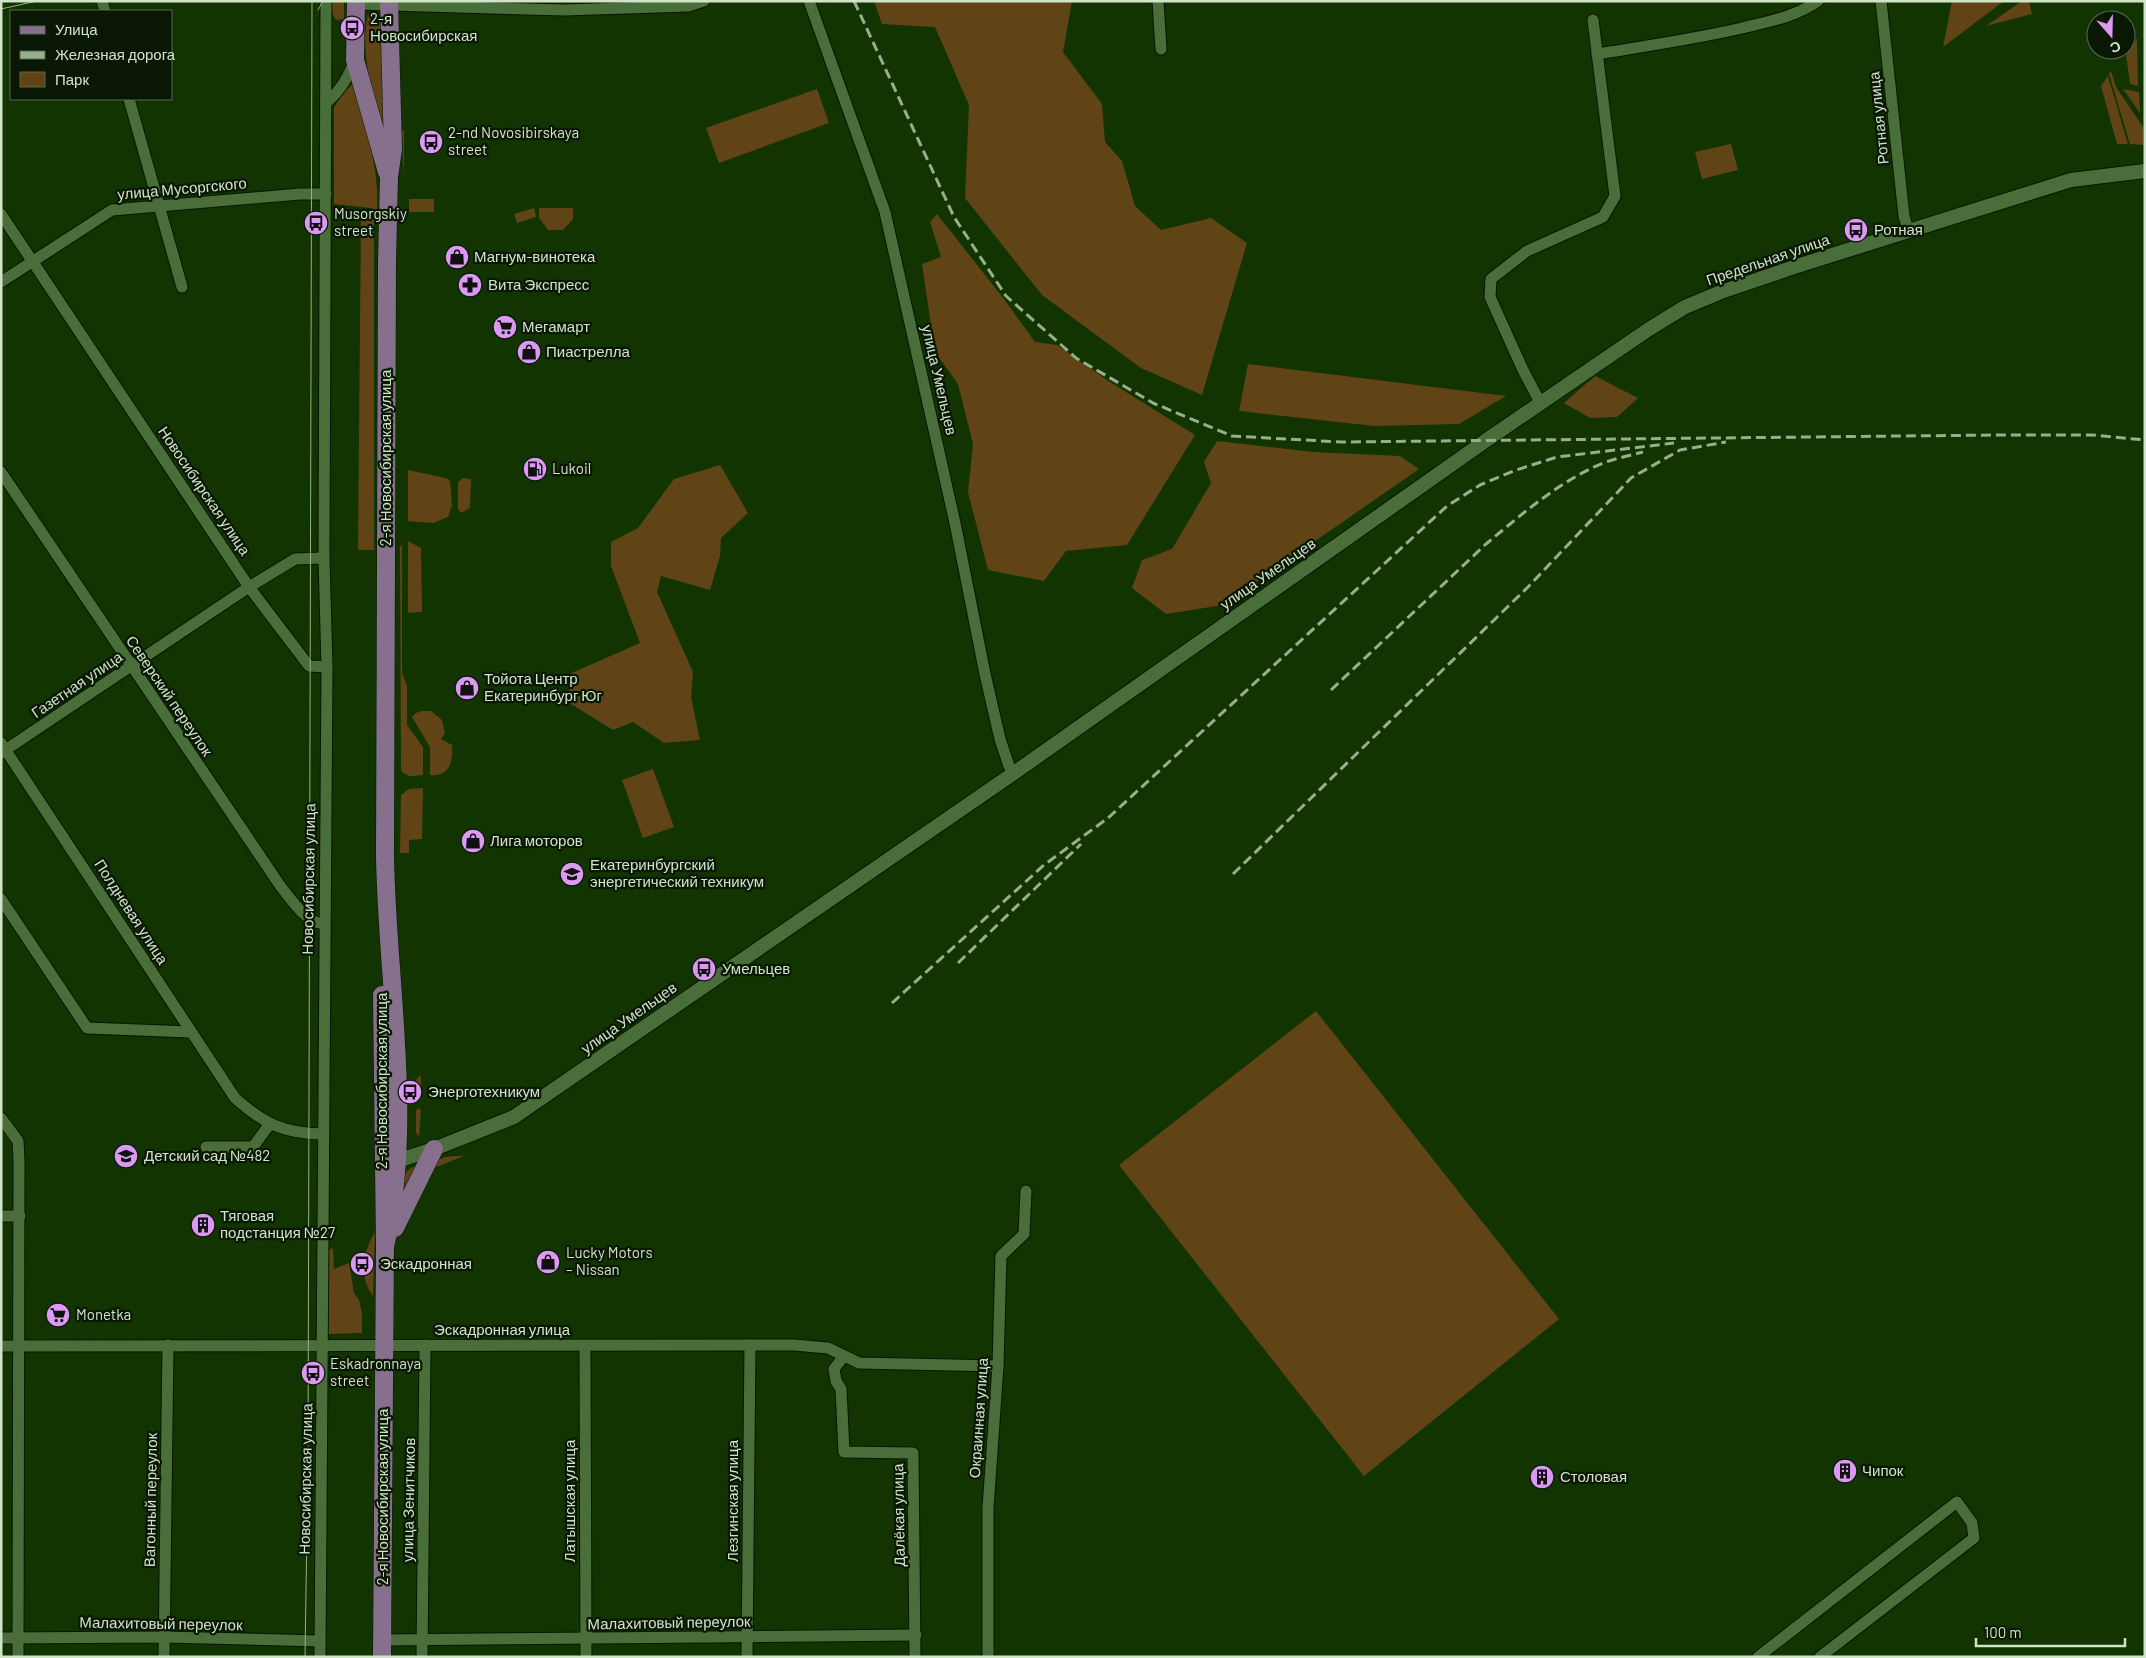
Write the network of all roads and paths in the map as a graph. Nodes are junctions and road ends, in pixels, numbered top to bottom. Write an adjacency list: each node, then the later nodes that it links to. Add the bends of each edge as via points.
1 (704, 1): 7 (street, via 688,6 564,10)
2 (810, 1): 31 (street, улица Умельцев, via 885,212 955,523 985,674 1000,738)
3 (1158, 1): 10 (street)
4 (1818, 1): 11 (street, via 1802,12 1769,22 1708,36)
5 (1881, 1): 20 (street, Ротная улица)
6 (356, 3): 7 (street); 12 (main road)
7 (389, 3): 16 (main road, 2-я Новосибирская улица, via 393,132)
8 (326, 4): 14 (street)
9 (1593, 20): 11 (street)
10 (1161, 49)
11 (1598, 54): 24 (street, via 1615,196 1603,217 1527,251 1491,279 1490,297)
12 (355, 60): 14 (street, via 337,94); 16 (main road)
13 (129, 100): 18 (street)
14 (327, 102): 17 (street)
15 (2145, 170): 20 (street, Предельная улица, via 2071,180)
16 (389, 177): 40 (main road, 2-я Новосибирская улица, via 385,459 386,915 396,1053)
17 (326, 194): 18 (street, улица Мусоргского); 26 (street)
18 (158, 205): 21 (street, улица Мусоргского, via 112,210); 23 (street)
19 (1, 214): 21 (street, Новосибирская улица)
20 (1908, 230): 24 (street, Предельная улица, via 1685,307)
21 (33, 261): 22 (street, улица Мусоргского); 27 (street, Новосибирская улица)
22 (1, 282)
23 (182, 287)
24 (1541, 404): 31 (street, улица Умельцев)
25 (1, 472): 28 (street, Северский переулок)
26 (324, 558): 27 (street, Газетная улица, via 295,558); 29 (street)
27 (249, 587): 28 (street, Газетная улица); 29 (street, Новосибирская улица, via 309,666)
28 (131, 666): 30 (street, Газетная улица); 33 (street, Северский переулок, via 281,888 315,924)
29 (327, 667): 33 (street, Новосибирская улица)
30 (3, 749): 34 (street, Полдневая улица)
31 (1014, 773): 39 (street, улица Умельцев, via 514,1117)
32 (1, 899): 34 (street, via 87,1028)
33 (324, 924): 37 (street, Новосибирская улица)
34 (190, 1032): 36 (street, Полдневая улица, via 235,1098)
35 (1, 1118): 43 (street, via 18,1141)
36 (269, 1125): 37 (street, via 296,1133); 38 (street, via 253,1147)
37 (322, 1134): 52 (street, Новосибирская улица)
38 (206, 1147)
39 (434, 1149): 40 (street, улица Умельцев); 44 (main road)
40 (390, 1163): 44 (main road, 2-я Новосибирская улица, via 393,1212)
41 (1026, 1191): 54 (street, Окраинная улица, via 1024,1234 1000,1256)
42 (1, 1216): 43 (street)
43 (20, 1216): 51 (street)
44 (385, 1247): 47 (main road, 2-я Новосибирская улица)
45 (168, 1344): 51 (street, Эскадронная улица); 52 (street, Эскадронная улица); 59 (street, Вагонный переулок)
46 (425, 1344): 47 (street, Эскадронная улица); 48 (street, Эскадронная улица); 61 (street, улица Зенитчиков)
47 (383, 1345): 52 (street, Эскадронная улица); 63 (main road, 2-я Новосибирская улица)
48 (585, 1345): 49 (street, Эскадронная улица); 60 (street, Латышская улица)
49 (750, 1345): 53 (street, Эскадронная улица, via 828,1348); 56 (street, Лезгинская улица)
50 (1, 1346): 51 (street, Эскадронная улица)
51 (18, 1346): 58 (street)
52 (323, 1346): 62 (street, Новосибирская улица)
53 (844, 1356): 54 (street, Эскадронная улица, via 859,1363); 55 (street, Далёкая улица, via 834,1369 841,1389 844,1452 913,1453)
54 (998, 1366): 71 (street, Окраинная улица, via 988,1508)
55 (916, 1635): 56 (street, Малахитовый переулок); 70 (street, Далёкая улица)
56 (747, 1637): 60 (street, Малахитовый переулок); 69 (street, Лезгинская улица)
57 (1, 1638): 58 (street, Малахитовый переулок)
58 (18, 1638): 59 (street, Малахитовый переулок); 64 (street)
59 (164, 1638): 62 (street, Малахитовый переулок); 65 (street, Вагонный переулок)
60 (586, 1639): 61 (street, Малахитовый переулок); 68 (street, Латышская улица)
61 (422, 1640): 63 (street, Малахитовый переулок); 67 (street, улица Зенитчиков)
62 (320, 1641): 66 (street, Новосибирская улица)
63 (382, 1649)
64 (18, 1657)
65 (164, 1657)
66 (320, 1657)
67 (422, 1657)
68 (586, 1657)
69 (747, 1657)
70 (915, 1657)
71 (988, 1657)
72 (1758, 1657): 73 (street, via 1957,1502 1972,1522 1974,1538)
73 (1820, 1657)

